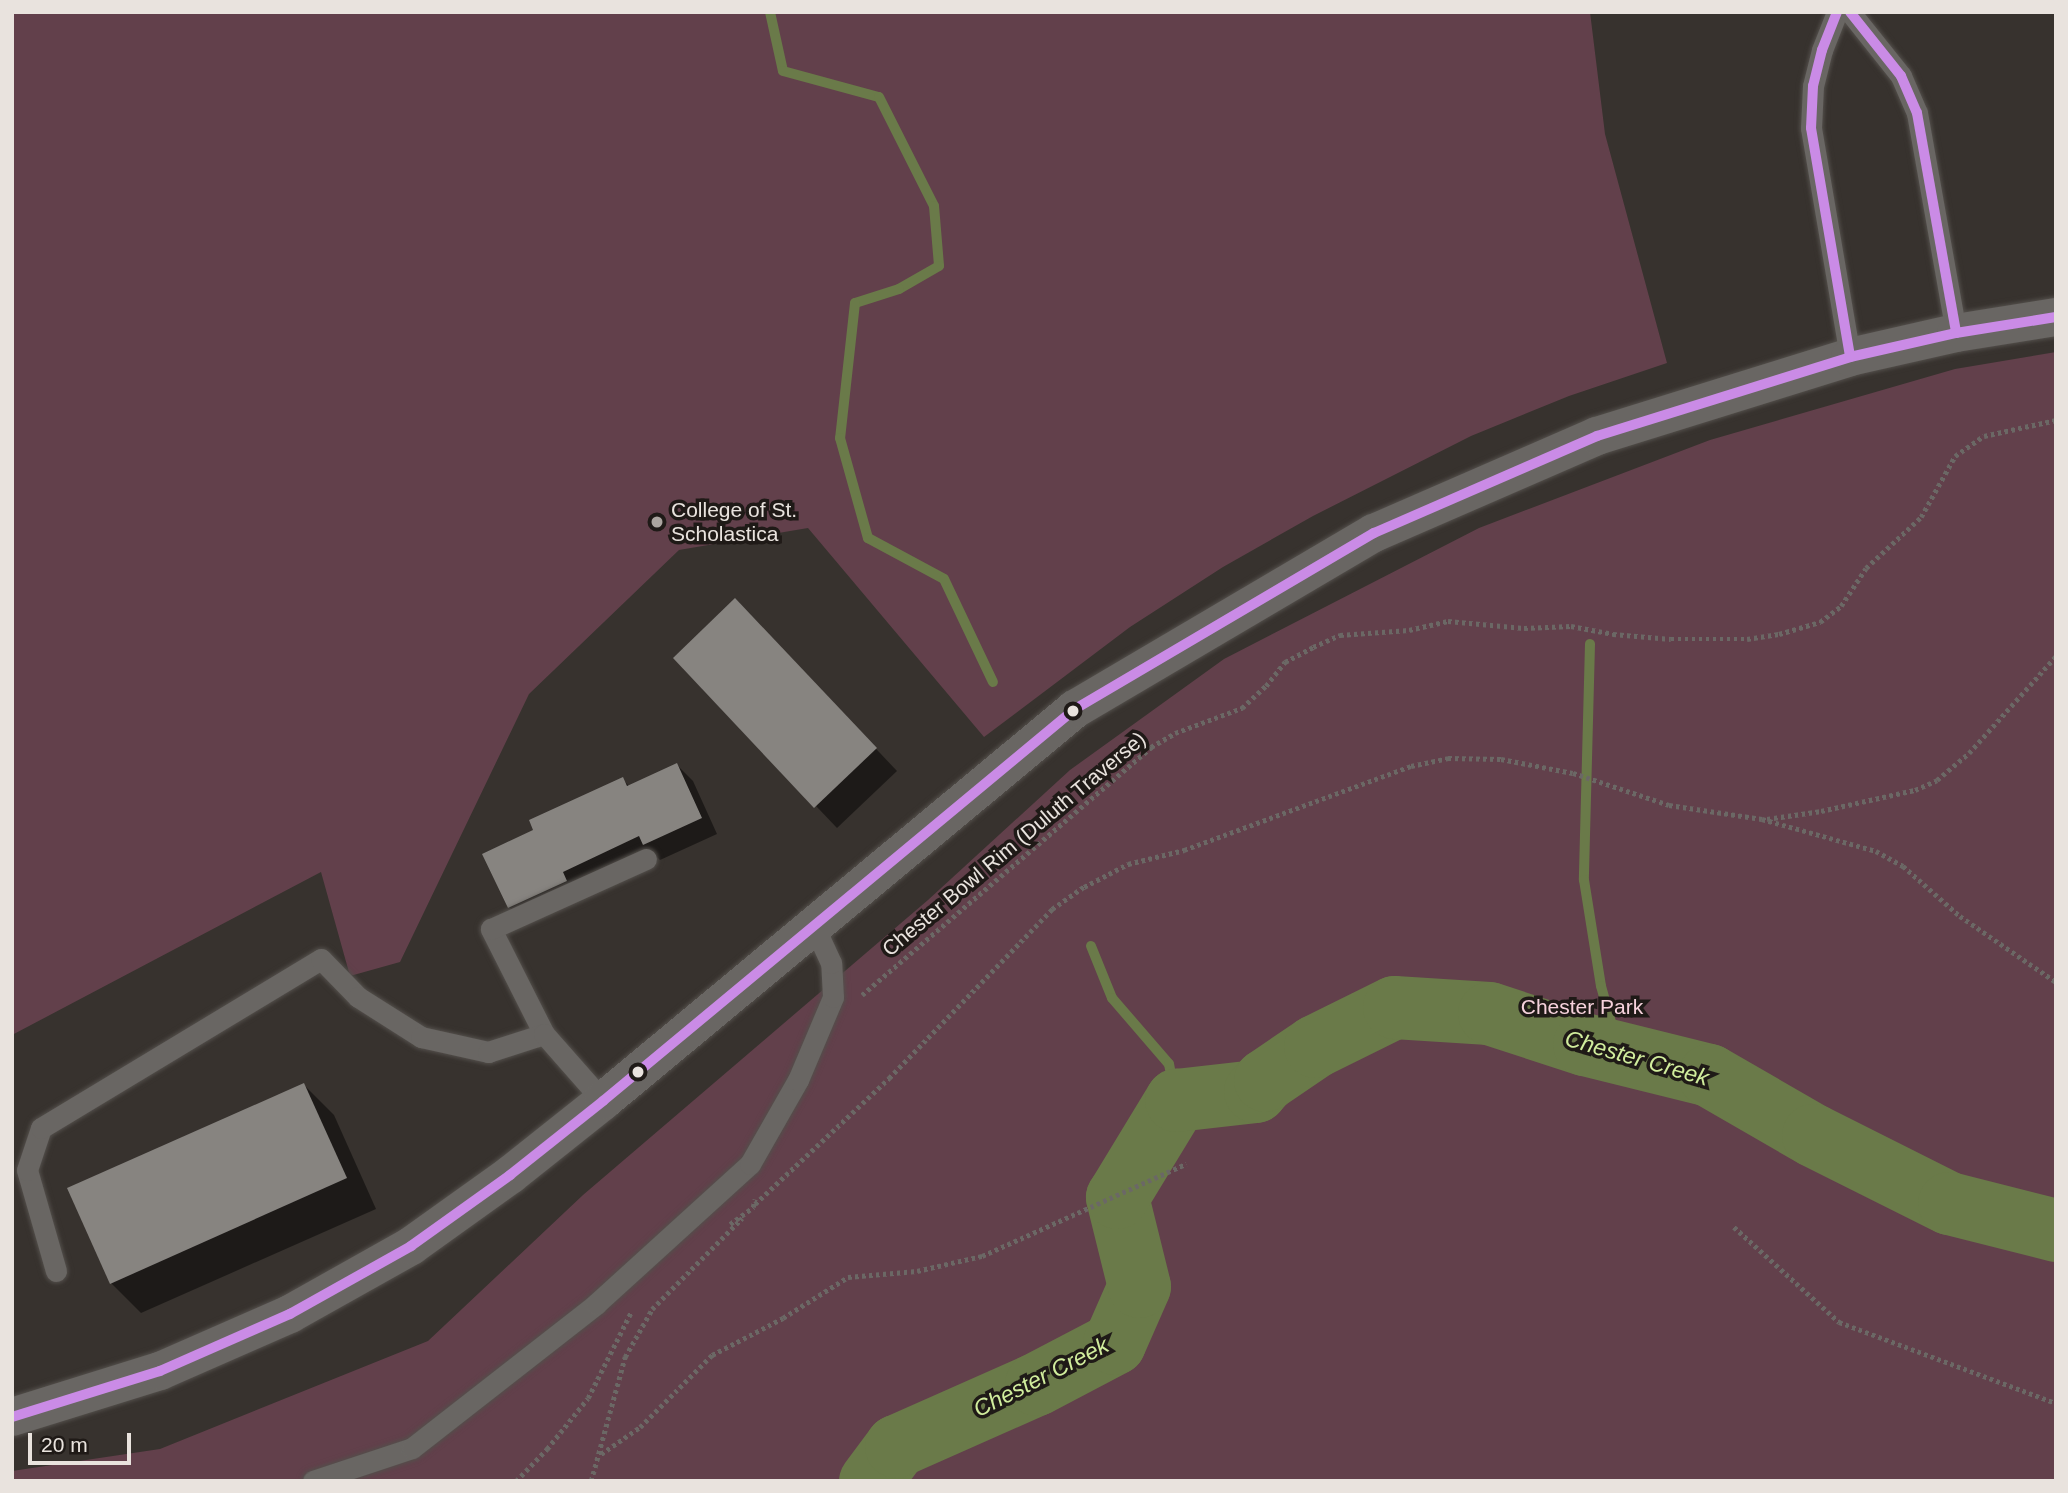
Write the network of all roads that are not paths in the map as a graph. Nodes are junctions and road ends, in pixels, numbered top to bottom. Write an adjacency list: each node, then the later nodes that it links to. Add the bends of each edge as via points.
1 (1837, 12): 5 (lane, via 1813,86 1811,128)
2 (1850, 12): 4 (lane, via 1900,76 1917,113)
3 (2056, 317): 4 (street)
4 (1956, 333): 5 (street)
5 (1850, 357): 7 (street, via 1597,436 1374,533 1075,709)
6 (646, 859): 8 (lane, via 491,929)
7 (814, 926): 9 (street); 12 (lane, via 831,963 833,998 798,1080 750,1164 596,1304 412,1448)
8 (544, 1034): 9 (lane); 10 (lane, via 488,1052 421,1037 358,997 321,959 41,1128 27,1170)
9 (603, 1101): 11 (street, via 411,1246 290,1314 160,1371)
10 (56, 1271)
11 (12, 1417)
12 (313, 1481)

